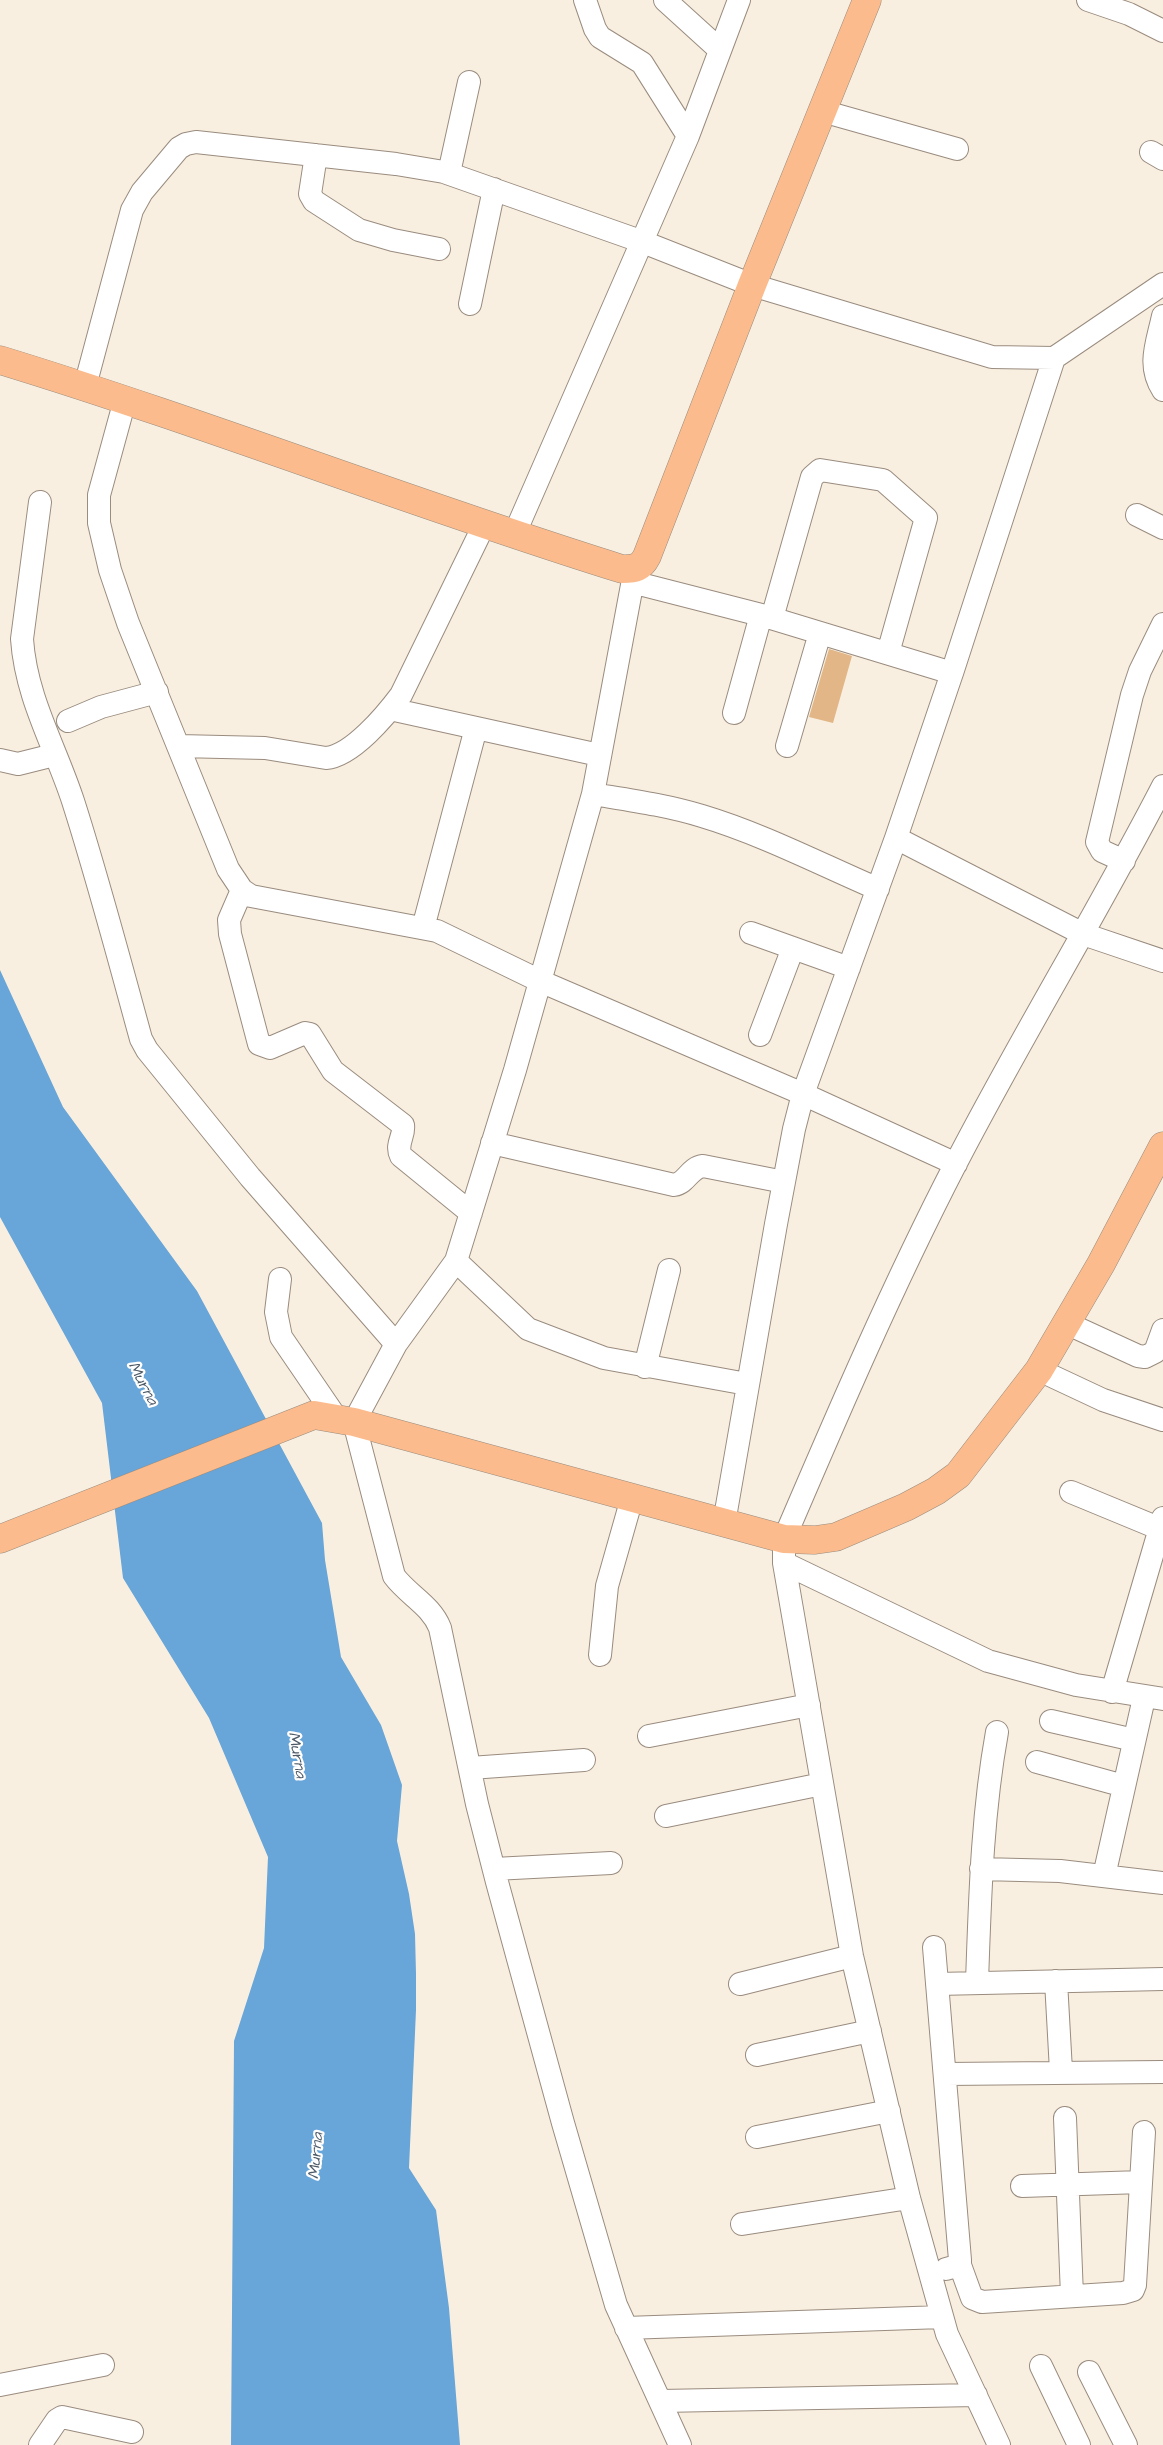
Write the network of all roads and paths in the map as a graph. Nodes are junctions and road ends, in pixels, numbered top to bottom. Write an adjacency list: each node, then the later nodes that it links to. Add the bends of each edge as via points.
1 (585, 0): 10 (street, via 600,37 642,63)
2 (666, 0): 7 (street)
3 (739, 0): 7 (street)
4 (867, 0): 9 (main road)
5 (1088, 0): 6 (street)
6 (1161, 24)
7 (720, 50): 10 (street)
8 (469, 82): 13 (street)
9 (822, 111): 11 (street); 17 (main road)
10 (688, 136): 15 (street)
11 (957, 149)
12 (316, 155): 13 (street, via 404,165); 16 (street, via 310,194 314,201 359,230); 23 (street, via 196,142 179,148 142,192 132,210)
13 (449, 174): 14 (street)
14 (494, 189): 15 (street); 19 (street)
15 (643, 242): 17 (street); 30 (street)
16 (439, 249)
17 (752, 284): 21 (street, via 992,357); 31 (main road, via 647,556)
18 (1163, 284): 21 (street)
19 (470, 304)
20 (1163, 316): 24 (street, via 1153,367)
21 (1054, 358): 36 (street)
22 (0, 360): 23 (main road)
23 (85, 386): 25 (main road)
24 (1163, 390)
25 (125, 400): 28 (main road); 37 (street, via 99,495 99,523 110,570 128,623)
26 (40, 502): 44 (street, via 22,639 28,683)
27 (1137, 515): 29 (street)
28 (484, 525): 30 (main road); 38 (street, via 401,694)
29 (1163, 528)
30 (514, 535): 31 (main road, via 622,569)
31 (633, 576): 32 (street); 45 (street)
32 (766, 617): 34 (street); 35 (street, via 815,472 820,470 883,480 926,518); 39 (street)
33 (1163, 624): 50 (street, via 1132,695 1097,842 1102,851)
34 (820, 633): 35 (street); 43 (street)
35 (888, 654): 36 (street)
36 (952, 673): 49 (street)
37 (157, 692): 40 (street, via 102,707); 42 (street)
38 (390, 709): 41 (street); 42 (street, via 346,752 335,757 266,748)
39 (734, 712)
40 (68, 721)
41 (476, 728): 45 (street); 53 (street)
42 (179, 746): 51 (street, via 228,869)
43 (787, 746)
44 (54, 755): 46 (street, via 18,764); 72 (street, via 72,799 141,1039 147,1050 250,1177)
45 (599, 755): 48 (street)
46 (0, 760)
47 (1163, 786): 50 (street)
48 (593, 794): 52 (street, via 701,815); 59 (street)
49 (896, 838): 52 (street); 55 (street)
50 (1124, 861): 55 (street)
51 (242, 890): 53 (street, via 251,896); 66 (street, via 229,920 230,934 259,1044 270,1048 310,1034 333,1071 403,1125 398,1146 400,1156)
52 (878, 890): 58 (street)
53 (423, 928): 59 (street, via 437,931)
54 (751, 933): 56 (street)
55 (1083, 934): 57 (street); 64 (street)
56 (793, 948): 58 (street); 60 (street)
57 (1163, 961)
58 (849, 968): 61 (street)
59 (540, 981): 61 (street); 62 (street)
60 (760, 1035)
61 (803, 1094): 64 (street); 65 (street)
62 (492, 1143): 65 (street, via 674,1185 679,1184 692,1169 703,1166); 66 (street)
63 (1162, 1150): 70 (main road)
64 (956, 1164): 83 (street, via 869,1340)
65 (784, 1182): 75 (street)
66 (471, 1213): 67 (street)
67 (456, 1261): 72 (street); 73 (street, via 528,1329 604,1358)
68 (669, 1270): 73 (street)
69 (280, 1279): 76 (street, via 276,1312 281,1337)
70 (1066, 1323): 71 (street, via 1145,1357 1155,1352); 74 (main road)
71 (1163, 1330)
72 (396, 1344): 76 (street)
73 (645, 1367): 75 (street)
74 (1039, 1370): 77 (street, via 1103,1400); 83 (main road, via 958,1474 936,1491 836,1536)
75 (747, 1384): 80 (street)
76 (335, 1418): 79 (main road); 82 (main road); 94 (street, via 394,1576 430,1609 440,1628)
77 (1163, 1420)
78 (1071, 1492): 81 (street)
79 (632, 1498): 80 (main road); 84 (street, via 607,1586)
80 (724, 1523): 83 (main road)
81 (1162, 1526): 85 (street)
82 (0, 1539)
83 (784, 1551): 85 (street, via 988,1662); 87 (street)
84 (600, 1655)
85 (1112, 1692): 86 (street)
86 (1153, 1698): 91 (street)
87 (808, 1705): 90 (street); 95 (street)
88 (1051, 1721): 91 (street)
89 (997, 1732): 100 (street)
90 (649, 1736)
91 (1134, 1740): 96 (street)
92 (584, 1760): 94 (street)
93 (1037, 1762): 96 (street)
94 (470, 1768): 99 (street)
95 (822, 1784): 97 (street); 104 (street)
96 (1124, 1786): 101 (street)
97 (666, 1816)
98 (611, 1863): 99 (street)
99 (494, 1869): 128 (street, via 563,2123 616,2305)
100 (981, 1869): 101 (street); 107 (street)
101 (1104, 1876): 102 (street)
102 (1163, 1883)
103 (934, 1948): 109 (street)
104 (852, 1956): 108 (street); 110 (street)
105 (1163, 1979): 106 (street)
106 (1056, 1981): 107 (street); 112 (street)
107 (977, 1982): 109 (street)
108 (740, 1984)
109 (937, 1984): 114 (street)
110 (870, 2031): 111 (street); 115 (street)
111 (757, 2055)
112 (1061, 2071): 113 (street); 114 (street)
113 (1163, 2072)
114 (946, 2074): 124 (street)
115 (888, 2111): 118 (street); 122 (street)
116 (1065, 2118): 120 (street)
117 (1144, 2132): 119 (street)
118 (757, 2137)
119 (1141, 2182): 120 (street); 126 (street, via 1136,2285 1133,2290)
120 (1068, 2184): 121 (street); 126 (street)
121 (1022, 2186)
122 (909, 2198): 123 (street); 125 (street)
123 (742, 2224)
124 (960, 2265): 125 (street); 126 (street, via 976,2301)
125 (930, 2272): 127 (street)
126 (1072, 2296)
127 (942, 2317): 128 (street); 133 (street)
128 (626, 2328): 134 (street)
129 (103, 2365): 132 (street)
130 (1042, 2366): 139 (street)
131 (1090, 2372): 140 (street)
132 (0, 2385)
133 (976, 2395): 134 (street); 138 (street)
134 (661, 2401): 137 (street)
135 (132, 2432): 136 (street, via 62,2417)
136 (40, 2445)
137 (680, 2445)
138 (999, 2445)
139 (1079, 2445)
140 (1126, 2445)

